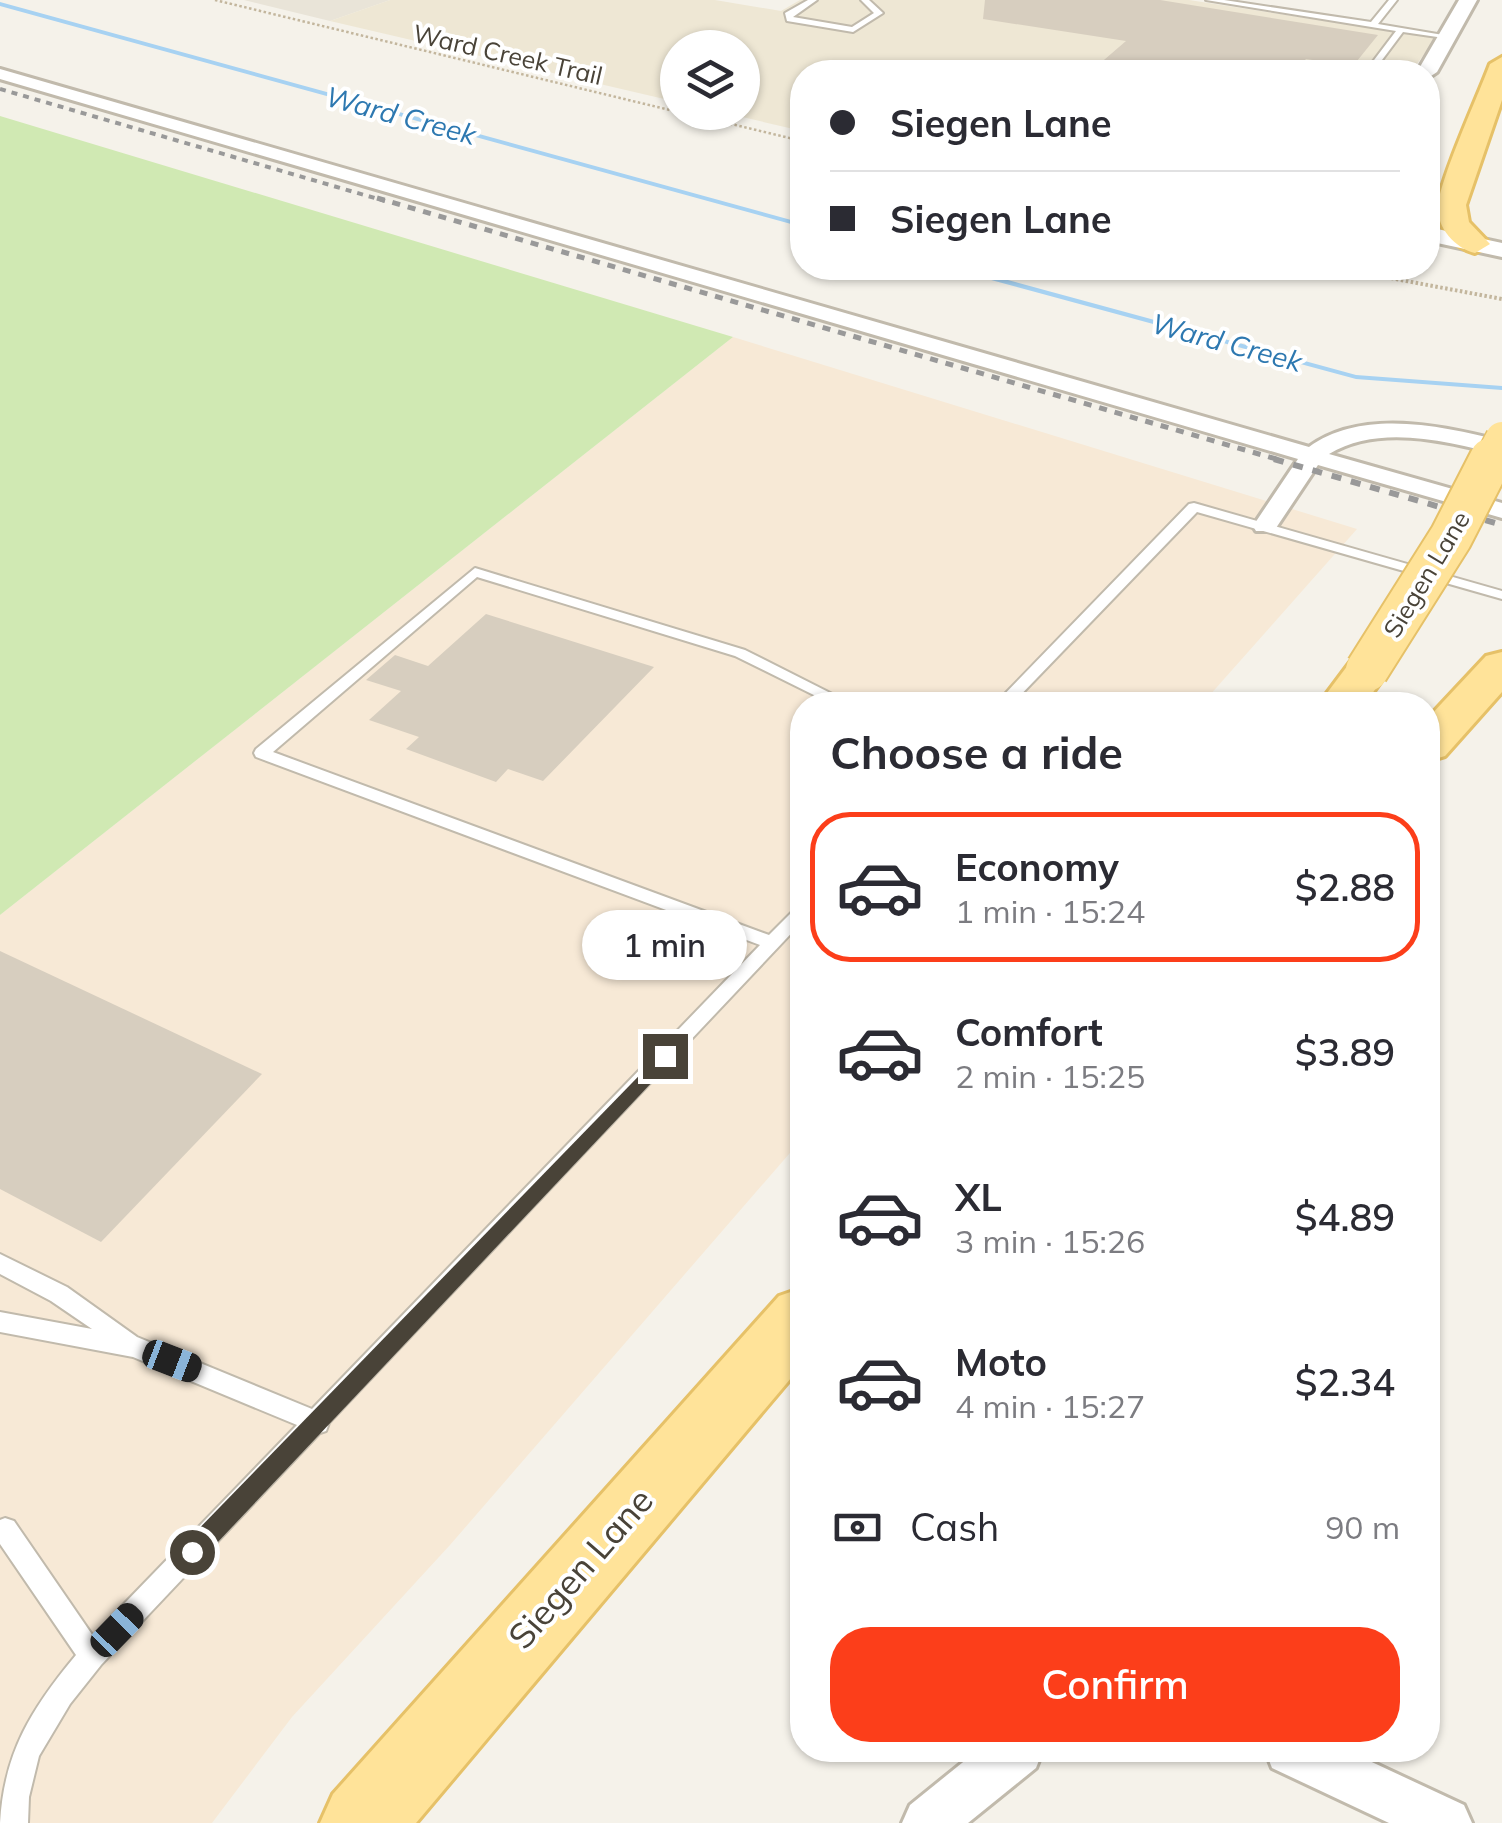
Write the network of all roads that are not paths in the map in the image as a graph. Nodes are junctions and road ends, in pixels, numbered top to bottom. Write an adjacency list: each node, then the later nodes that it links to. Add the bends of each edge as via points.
1 (812, 0): 2 (lane, via 788,14 790,19 853,30 880,14)
2 (866, 0)
3 (1210, 0): 6 (lane)
4 (1393, 0): 6 (lane)
5 (1468, 0): 8 (street)
6 (1372, 26): 7 (lane)
7 (1401, 30): 8 (lane); 9 (lane)
8 (1451, 37): 10 (street)
9 (1378, 60)
10 (1436, 60)
11 (1502, 64): 13 (main road)
12 (0, 74): 19 (street)
13 (1461, 177): 14 (main road); 16 (main road, via 1452,205 1455,225)
14 (1440, 183)
15 (1440, 237): 16 (street)
16 (1488, 247)
17 (1502, 438): 24 (main road, Siegen Lane, bridge, via 1451,537)
18 (1502, 448): 19 (street, via 1384,431 1343,439)
19 (1315, 454): 20 (street); 21 (street)
20 (1502, 510)
21 (1265, 526): 22 (lane); 26 (lane, via 1194,506)
22 (1502, 595)
23 (1493, 675): 27 (main road)
24 (1354, 687)
25 (820, 692): 29 (lane, via 740,653 475,572 262,753)
26 (1015, 692)
27 (1440, 733)
28 (790, 924): 29 (lane)
29 (772, 943): 34 (lane)
30 (0, 1263): 33 (lane)
31 (0, 1322): 33 (lane)
32 (790, 1330): 40 (main road, Siegen Lane)
33 (135, 1347): 34 (lane)
34 (318, 1422): 36 (lane)
35 (5, 1530): 36 (lane)
36 (92, 1656): 39 (lane, via 26,1748 13,1786)
37 (1003, 1762): 41 (street)
38 (1316, 1762): 42 (street)
39 (14, 1823)
40 (362, 1823)
41 (928, 1823)
42 (1446, 1823)

